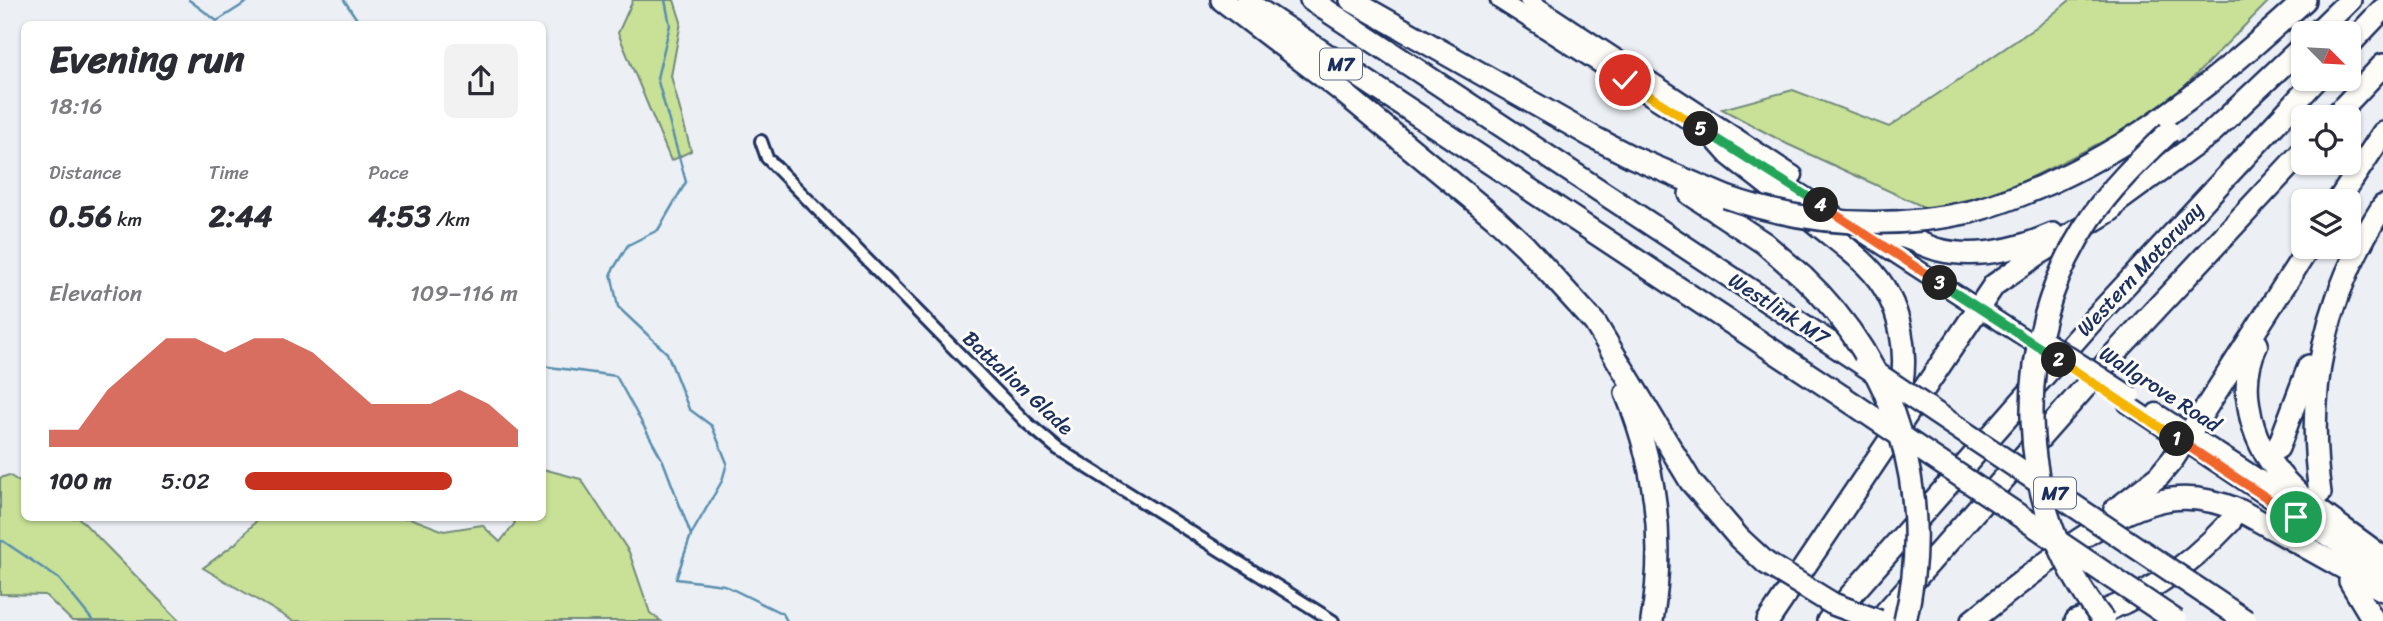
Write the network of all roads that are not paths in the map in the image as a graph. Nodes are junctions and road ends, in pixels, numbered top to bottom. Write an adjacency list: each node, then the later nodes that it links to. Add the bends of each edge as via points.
1 (1222, 0): 29 (highway, via 1463,191 1525,246)
2 (1245, 0): 50 (highway, Westlink M7 / M7, bridge)
3 (1311, 0): 51 (highway, Westlink M7 / M7, bridge)
4 (1351, 0): 20 (highway)
5 (1499, 0): 18 (main road, Wallgrove Road)
6 (1528, 0): 26 (main road, Wallgrove Road)
7 (2305, 0): 20 (highway, bridge, via 2211,83 2143,132 2046,186 1970,212 1910,222 1854,223 1794,216 1726,197)
8 (2316, 0): 49 (highway, bridge, via 2114,187 2071,250 2045,316 2034,368 2031,423 2043,499 2065,559)
9 (2350, 0): 11 (highway)
10 (2383, 9): 12 (highway)
11 (2328, 21)
12 (2361, 32)
13 (2291, 57): 23 (highway, via 2210,134)
14 (2383, 65): 16 (highway)
15 (2307, 91): 44 (highway, Western Motorway, via 2084,330)
16 (2345, 105)
17 (2383, 133): 22 (highway)
18 (1714, 137): 28 (main road, Wallgrove Road); 32 (highway, via 1730,155 1859,258 1885,288 1904,353)
19 (761, 141): 41 (street, Battalion Glade, via 766,158 1037,432)
20 (1632, 157): 46 (highway, bridge, via 1739,225 1803,278 1852,332 1878,377 1900,430 1911,474 1916,526)
21 (2291, 164): 45 (highway, Western Motorway, via 2117,351)
22 (2346, 189)
23 (2117, 202): 26 (highway, via 2039,240 1993,252 1942,251 1901,234); 28 (highway, via 2001,279)
24 (2383, 206): 25 (highway)
25 (2371, 225): 33 (highway, via 2339,277); 34 (highway, via 2340,290 2320,358 2314,429)
26 (1887, 235): 28 (main road, Wallgrove Road)
27 (2302, 259): 30 (highway)
28 (1980, 303): 31 (main road, Wallgrove Road, bridge); 32 (highway)
29 (1582, 311): 42 (highway, via 1625,391 1650,470 1658,553); 45 (highway, bridge, via 1595,323 1691,482 1739,538 1766,563 1833,604)
30 (2259, 328): 31 (highway); 37 (highway, via 2247,392 2260,450 2289,487)
31 (2187, 439): 36 (highway, via 2159,476); 37 (main road, Wallgrove Road); 38 (main road, Wallgrove Road)
32 (1888, 441): 43 (highway)
33 (2278, 448)
34 (2320, 493)
35 (2230, 522): 48 (highway, via 2164,579 2118,605)
36 (2079, 541): 40 (highway, via 2120,516 2158,501 2216,501); 47 (highway)
37 (2383, 559)
38 (2383, 574)
39 (2350, 581): 52 (highway)
40 (2383, 590)
41 (1333, 621)
42 (1652, 621)
43 (1768, 621)
44 (1828, 621)
45 (1879, 621)
46 (1905, 621)
47 (1972, 621)
48 (2076, 621)
49 (2104, 621)
50 (2176, 621)
51 (2246, 621)
52 (2374, 621)

